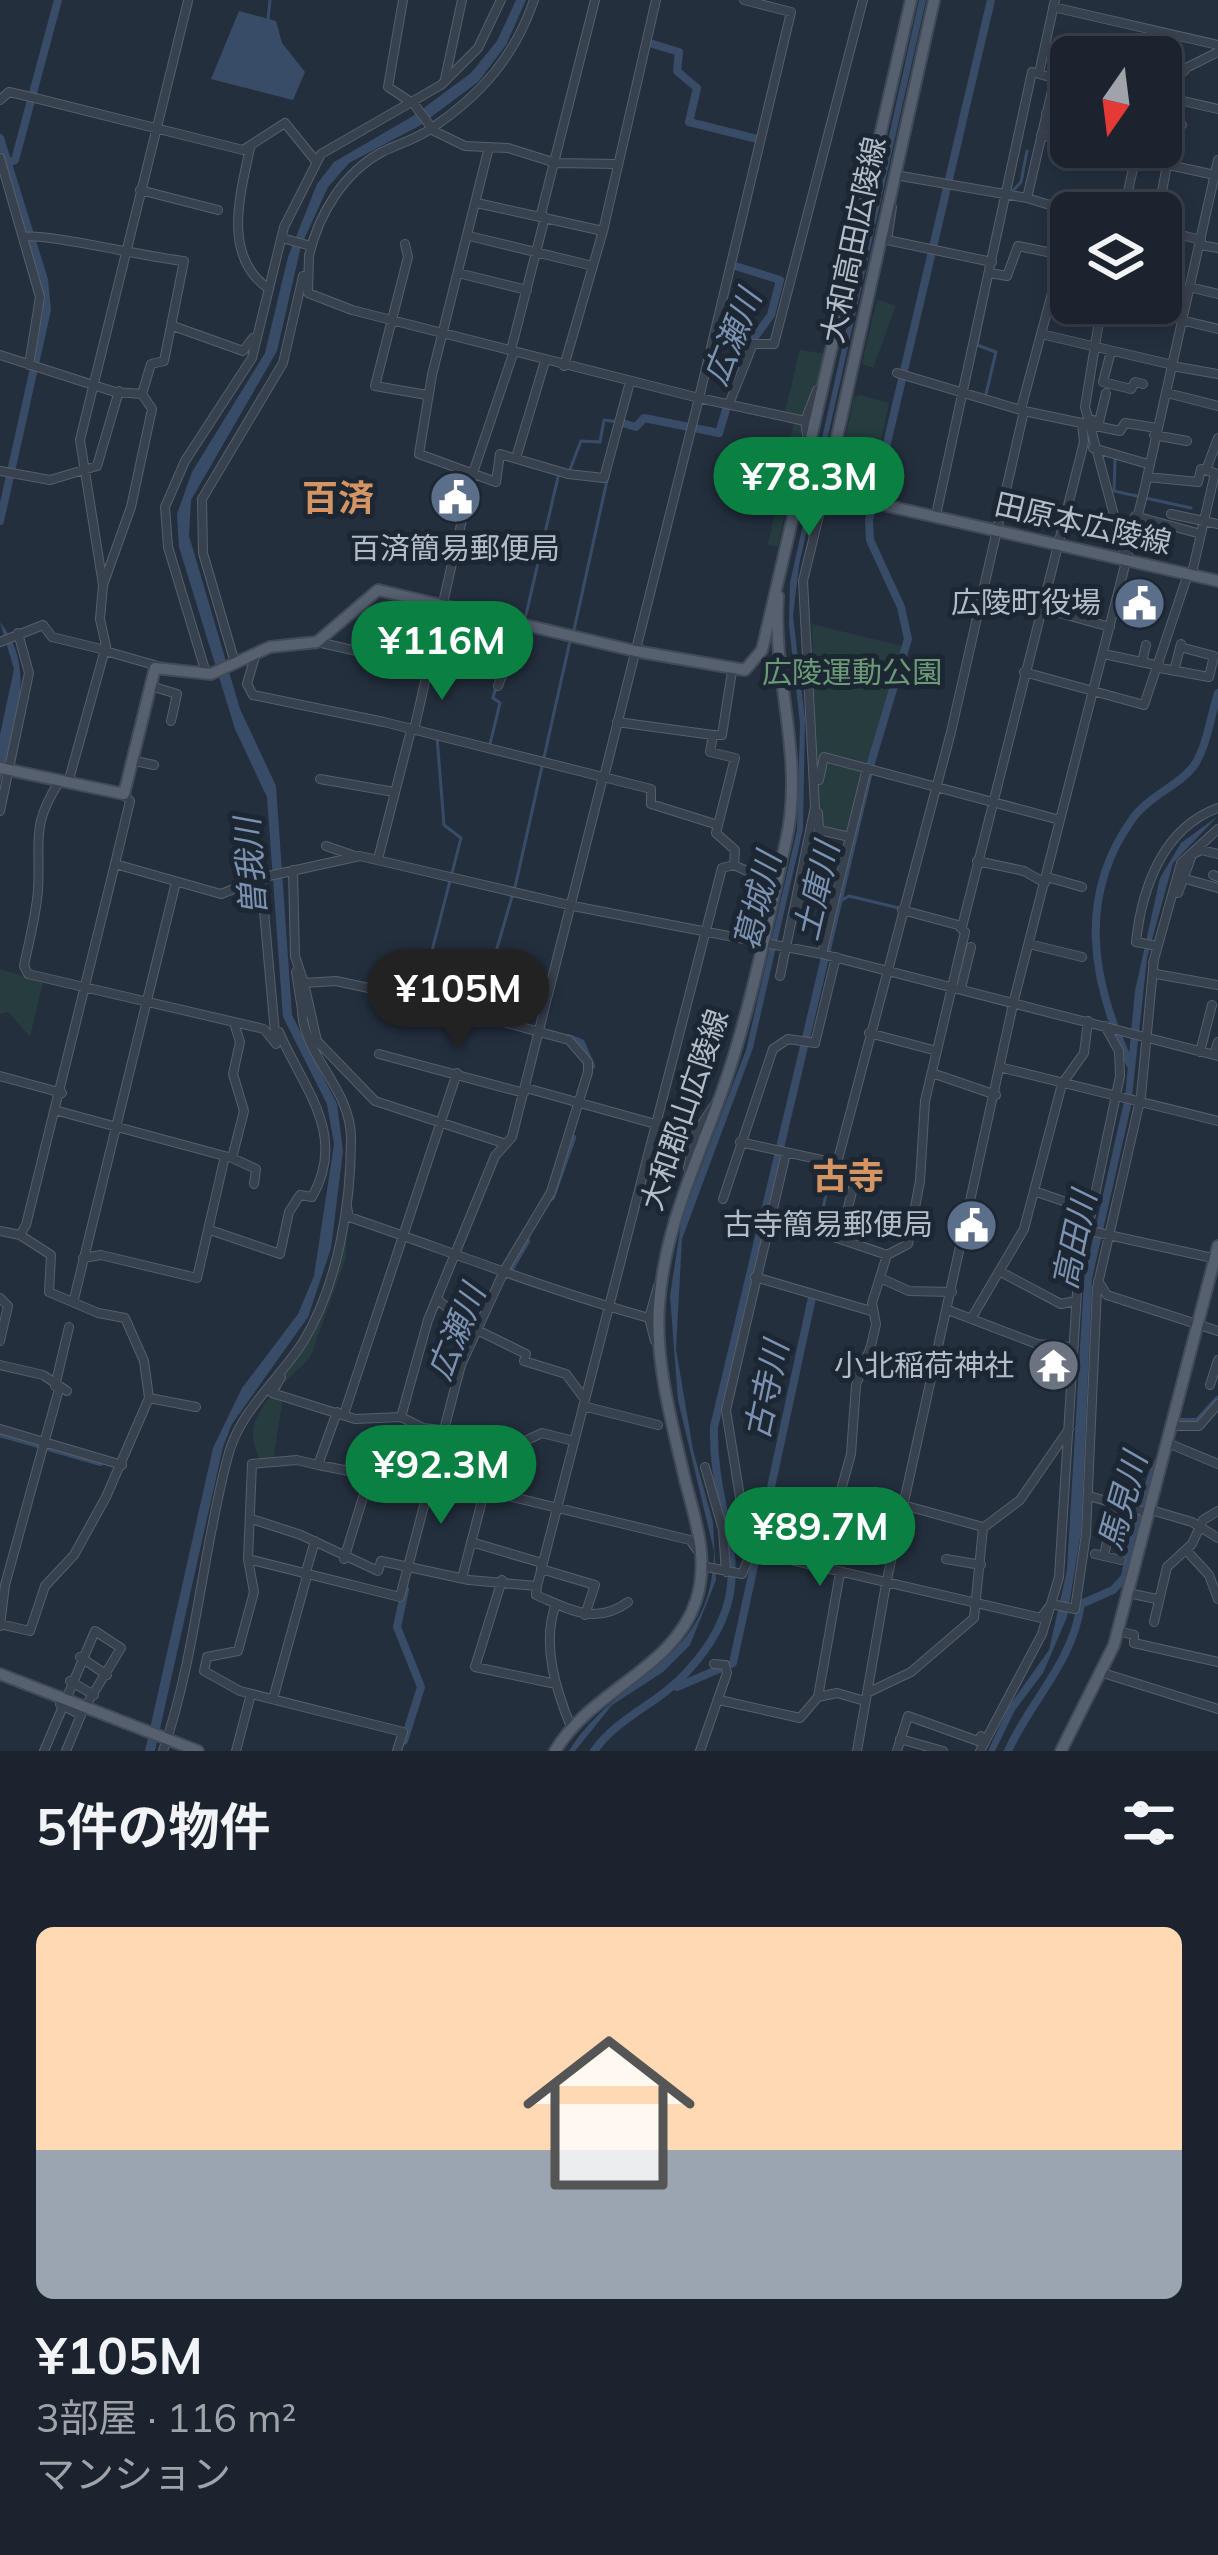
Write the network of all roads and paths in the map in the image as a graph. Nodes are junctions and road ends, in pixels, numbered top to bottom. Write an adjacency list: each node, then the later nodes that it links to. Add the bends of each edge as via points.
1 (188, 0): 27 (street)
2 (403, 0): 21 (street, via 387,83)
3 (462, 0): 17 (street)
4 (501, 0): 17 (street, via 478,48)
5 (534, 0): 26 (street, via 496,73)
6 (595, 0): 35 (street)
7 (656, 0): 36 (street)
8 (744, 0): 76 (street, via 791,13)
9 (863, 0): 80 (street, via 774,344)
10 (911, 0): 79 (main road, 大和高田広陵線)
11 (934, 0): 25 (main road, 大和高田広陵線)
12 (1054, 4): 13 (street); 15 (street)
13 (1218, 49): 14 (street)
14 (1182, 71)
15 (1039, 73): 16 (street); 41 (street, via 1032,72)
16 (1050, 76)
17 (441, 86): 21 (street)
18 (1050, 97): 23 (street)
19 (0, 100): 27 (street, via 13,93)
20 (1182, 100): 22 (street)
21 (414, 105): 26 (street); 33 (street)
22 (1218, 109)
23 (1046, 113): 24 (street); 28 (street)
24 (1050, 114)
25 (904, 124): 39 (street); 48 (main road, 大和高田広陵線)
26 (430, 127): 31 (street); 55 (street, via 352,173)
27 (156, 128): 30 (street); 40 (street)
28 (1041, 135): 29 (street); 42 (street)
29 (1050, 137)
30 (250, 146): 33 (street, via 285,123); 64 (street, via 239,244)
31 (488, 151): 35 (street, via 508,148); 43 (street)
32 (0, 158): 49 (street)
33 (315, 160): 52 (street)
34 (1218, 160): 38 (street)
35 (556, 163): 36 (street); 46 (street)
36 (617, 164): 47 (street)
37 (1181, 168): 38 (street)
38 (1215, 175): 53 (street)
39 (901, 176): 41 (street); 48 (street)
40 (140, 190): 45 (street); 59 (street)
41 (1007, 195): 42 (street); 61 (street)
42 (1027, 198): 44 (street)
43 (477, 203): 46 (street); 50 (street)
44 (1050, 205)
45 (218, 210)
46 (543, 216): 47 (street); 57 (street)
47 (603, 231): 60 (street)
48 (884, 235): 61 (street); 119 (main road, 大和高田広陵線)
49 (27, 236): 59 (street); 86 (street, via 40,297)
50 (469, 236): 57 (street); 62 (street)
51 (1182, 236): 53 (street)
52 (283, 238): 55 (street); 64 (street)
53 (1200, 242): 56 (street); 63 (street)
54 (405, 244): 70 (street)
55 (310, 248): 70 (street, via 308,293); 147 (street, via 283,363 202,499 203,553)
56 (1218, 248)
57 (536, 251): 60 (street); 65 (street)
58 (1050, 253): 61 (street, via 1018,246 1006,276)
59 (124, 254): 74 (street, via 184,261); 92 (street)
60 (593, 266): 87 (street)
61 (992, 269): 94 (street)
62 (458, 273): 65 (street); 77 (street)
63 (1189, 287): 66 (street); 69 (street)
64 (271, 290): 68 (street)
65 (527, 290): 82 (street)
66 (1218, 294)
67 (1050, 298): 78 (street)
68 (266, 315): 74 (street, via 243,351); 153 (street, via 244,373 184,461 165,507 168,547)
69 (1182, 316)
70 (392, 318): 77 (street); 99 (street, via 375,386)
71 (1182, 320): 75 (street)
72 (1097, 324): 81 (street)
73 (1180, 324): 88 (street)
74 (173, 326): 98 (street, via 163,364 151,364)
75 (1218, 329)
76 (716, 330): 80 (street); 100 (street)
77 (442, 332): 82 (street); 99 (street)
78 (1041, 334): 81 (street); 103 (street)
79 (832, 343): 104 (street); 112 (main road, 大和高田広陵線)
80 (753, 344): 101 (street)
81 (1092, 346): 83 (street); 105 (street)
82 (513, 350): 85 (street); 116 (street)
83 (1111, 350): 88 (street); 93 (street, via 1103,382)
84 (0, 356): 86 (street)
85 (545, 361): 87 (street); 110 (street)
86 (29, 365): 92 (street)
87 (564, 366): 91 (street)
88 (1173, 366): 89 (street); 97 (street)
89 (1218, 374)
90 (902, 375): 94 (street)
91 (630, 382): 100 (street); 110 (street, via 604,478)
92 (92, 384): 95 (street); 113 (street)
93 (1143, 384)
94 (965, 391): 103 (street); 121 (street)
95 (119, 392): 98 (street); 113 (street, via 97,466)
96 (1106, 393): 105 (street, via 1099,422)
97 (1167, 393): 102 (street); 106 (street)
98 (142, 394): 132 (street, via 152,418)
99 (427, 395): 116 (street, via 419,454)
100 (699, 398): 101 (street); 142 (street)
101 (729, 404): 104 (street)
102 (1218, 406)
103 (1022, 409): 105 (street); 125 (street)
104 (805, 421): 112 (street)
105 (1088, 424): 106 (street); 109 (street); 127 (street)
106 (1156, 431): 108 (street); 111 (street)
107 (1218, 438): 114 (street)
108 (1187, 441)
109 (1093, 448): 111 (street); 128 (street)
110 (516, 458): 116 (street, via 500,454 496,482)
111 (1148, 464): 117 (street)
112 (804, 466): 118 (main road, 大和高田広陵線)
113 (81, 468): 115 (street, via 60,478); 132 (street)
114 (1206, 470): 117 (street, via 1198,482); 123 (street, via 1215,473 1214,492)
115 (2, 472)
116 (472, 476): 133 (street)
117 (1148, 476): 122 (street)
118 (801, 486): 119 (main road, 田原本広陵線); 129 (main road)
119 (823, 490): 121 (main road, 田原本広陵線); 168 (street, via 803,581)
120 (1171, 514): 123 (street)
121 (936, 515): 125 (main road, 田原本広陵線)
122 (1135, 516): 126 (street); 128 (street)
123 (1203, 522): 124 (street); 126 (street)
124 (1218, 524)
125 (996, 528): 127 (main road, 田原本広陵線); 169 (street)
126 (1201, 534): 130 (street)
127 (1059, 543): 128 (main road, 田原本広陵線); 134 (street)
128 (1125, 558): 130 (main road, 田原本広陵線); 136 (street)
129 (781, 569): 150 (main road, via 758,658); 204 (main road, 大和郡山広陵線, via 790,809)
130 (1190, 573): 131 (main road, 田原本広陵線); 149 (street)
131 (1218, 581)
132 (104, 585): 141 (street)
133 (443, 604): 135 (main road); 139 (main road, via 378,590); 148 (street)
134 (1043, 609): 136 (street); 152 (street)
135 (523, 624): 142 (main road); 155 (street)
136 (1110, 627): 144 (street)
137 (16, 632): 138 (street); 141 (street, via 45,625 52,637); 163 (street, via 29,673)
138 (0, 642)
139 (317, 642): 143 (main road); 148 (street)
140 (1146, 646): 145 (street)
141 (105, 650): 146 (street); 167 (street)
142 (635, 651): 150 (main road); 158 (street)
143 (256, 653): 147 (main road); 159 (street, via 253,695)
144 (1104, 654): 145 (street); 156 (street)
145 (1142, 662): 149 (street)
146 (158, 666): 153 (main road); 154 (main road)
147 (233, 666): 153 (main road)
148 (428, 667): 159 (street)
149 (1160, 667): 151 (street); 156 (street, via 1144,705)
150 (732, 670): 160 (street, via 722,736)
151 (1174, 671): 151 (street, via 1181,645 1214,656 1209,677)
152 (1026, 672): 156 (street); 172 (street)
153 (209, 674)
154 (151, 686): 157 (street, via 177,694); 161 (main road)
155 (498, 686)
156 (1094, 691): 176 (street)
157 (171, 721)
158 (617, 722): 160 (street); 165 (street)
159 (413, 730): 165 (street); 170 (street)
160 (713, 735): 177 (street, via 710,752 735,758)
161 (135, 761): 162 (street); 171 (main road)
162 (154, 765)
163 (6, 769): 167 (main road); 175 (street)
164 (871, 769): 168 (street, via 824,757); 169 (street); 180 (street)
165 (603, 777): 177 (street, via 652,789 651,805); 199 (street)
166 (320, 779): 170 (street)
167 (63, 782): 171 (main road); 221 (street, via 41,810 34,837 38,892 24,966 28,974)
168 (815, 784): 173 (street)
169 (934, 784): 172 (street); 200 (street)
170 (394, 792): 185 (street)
171 (124, 794): 188 (street, via 130,801)
172 (992, 799): 176 (street); 186 (street)
173 (814, 807): 179 (street); 201 (street)
174 (1218, 808): 206 (street, via 1196,817 1147,886 1140,943)
175 (0, 811)
176 (1060, 820): 193 (street)
177 (718, 825): 189 (street, via 717,835 735,850)
178 (1218, 829): 187 (street)
179 (819, 830): 180 (street); 197 (street)
180 (850, 837): 198 (street)
181 (326, 846): 184 (street)
182 (1217, 850): 183 (street)
183 (1192, 855): 187 (street); 192 (street)
184 (355, 856): 185 (street); 190 (street)
185 (377, 859): 199 (street)
186 (977, 861): 193 (street); 202 (street)
187 (1181, 862): 206 (street)
188 (115, 864): 194 (street); 221 (street)
189 (734, 865): 203 (street, via 722,868); 204 (street, via 769,881)
190 (291, 871): 191 (street); 210 (street)
191 (262, 877): 194 (street, via 221,894); 228 (street)
192 (1182, 878): 196 (street); 206 (street)
193 (1046, 880): 195 (street); 205 (street)
194 (176, 882): 223 (street)
195 (1082, 887)
196 (1218, 888)
197 (807, 891): 198 (street); 201 (street)
198 (835, 898): 209 (street)
199 (573, 906): 203 (street); 230 (street)
200 (902, 908): 202 (street); 214 (street)
201 (792, 920): 207 (street)
202 (963, 924): 219 (street)
203 (707, 932): 204 (street); 255 (street)
204 (763, 936): 207 (street); 249 (main road, 大和郡山広陵線)
205 (1029, 944): 212 (street); 222 (street)
206 (1156, 945): 213 (street)
207 (787, 946): 209 (street); 216 (street)
208 (971, 947): 219 (street)
209 (822, 954): 211 (street)
210 (295, 956): 217 (street); 225 (street)
211 (836, 957): 214 (street); 258 (street, via 815,1043 788,1039 773,1049)
212 (1082, 957)
213 (1154, 958): 215 (street); 220 (street)
214 (887, 970): 219 (street); 231 (street)
215 (1156, 974): 218 (street); 220 (street)
216 (779, 976)
217 (304, 982): 230 (street, via 348,984); 234 (street)
218 (1218, 984)
219 (957, 987): 222 (street); 235 (street)
220 (1149, 989): 232 (street)
221 (87, 990): 223 (street); 246 (street)
222 (1014, 1000): 226 (street); 240 (street)
223 (148, 1005): 227 (street); 256 (street)
224 (1212, 1005): 236 (street)
225 (302, 1013): 234 (street); 239 (street)
226 (1088, 1021): 229 (street); 244 (street, via 1084,1053)
227 (234, 1025): 228 (street, via 266,1030 276,1044); 261 (street, via 240,1042 233,1074 244,1111)
228 (277, 1025): 271 (street, via 321,1112 323,1176 312,1197 300,1195 290,1212 280,1254)
229 (1106, 1026): 232 (street); 248 (street, via 1121,1060)
230 (542, 1031): 245 (street); 250 (street, via 569,1040 588,1062)
231 (869, 1033): 235 (street); 262 (street)
232 (1144, 1035): 236 (street); 251 (street)
233 (1218, 1042): 238 (street)
234 (319, 1045): 239 (street); 254 (street, via 375,1101)
235 (937, 1051): 242 (street)
236 (1201, 1052): 238 (street)
237 (379, 1054): 241 (street)
238 (1216, 1056)
239 (322, 1060): 266 (street, via 345,1099 351,1129)
240 (1003, 1068): 244 (street); 247 (street)
241 (457, 1072): 245 (street); 254 (street)
242 (932, 1073): 247 (street); 278 (street, via 908,1244)
243 (0, 1076): 246 (street)
244 (1062, 1084): 248 (street); 265 (street)
245 (525, 1091): 250 (street); 259 (street)
246 (62, 1093): 252 (street)
247 (997, 1095): 287 (street)
248 (1118, 1098): 251 (street); 268 (street)
249 (718, 1101): 257 (street); 263 (main road, 大和郡山広陵線)
250 (580, 1103): 255 (street); 281 (street, via 551,1192)
251 (1138, 1103): 253 (street); 273 (street)
252 (58, 1111): 256 (street); 274 (street)
253 (1218, 1121)
254 (443, 1123): 259 (street); 275 (street)
255 (653, 1123): 257 (street); 294 (street)
256 (118, 1128): 261 (street); 280 (street)
257 (695, 1135): 263 (street)
258 (740, 1142): 260 (street); 267 (street)
259 (503, 1143): 277 (street)
260 (781, 1151): 262 (street); 269 (street)
261 (229, 1157): 264 (street, via 256,1168); 271 (street)
262 (838, 1163): 276 (street, via 858,1168)
263 (687, 1176): 284 (main road, 大和郡山広陵線)
264 (254, 1184)
265 (1034, 1191): 268 (street); 282 (street, via 1024,1229)
266 (345, 1199): 275 (street, via 349,1217); 308 (street, via 322,1304)
267 (723, 1199)
268 (1090, 1210): 270 (street)
269 (770, 1219): 276 (street); 283 (street)
270 (1086, 1230): 273 (street); 292 (street)
271 (209, 1231): 280 (street, via 197,1278 101,1255)
272 (0, 1232): 274 (street)
273 (1106, 1234): 279 (street); 286 (street)
274 (20, 1235): 290 (street, via 51,1255 49,1292)
275 (404, 1235): 277 (street); 315 (street)
276 (839, 1239): 278 (street)
277 (455, 1253): 281 (street); 291 (street)
278 (887, 1255): 285 (street)
279 (1217, 1255): 299 (main road)
280 (81, 1259): 290 (street)
281 (507, 1270): 294 (street); 301 (street)
282 (999, 1270): 292 (street, via 1061,1304); 298 (street)
283 (755, 1277): 296 (street); 354 (street, via 726,1410)
284 (662, 1279): 297 (street); 305 (main road, 大和郡山広陵線)
285 (880, 1279): 287 (street, via 909,1291); 296 (street)
286 (1098, 1281): 288 (street); 293 (street)
287 (952, 1292): 295 (street)
288 (1104, 1294): 293 (street); 299 (street)
289 (0, 1298): 303 (street, via 8,1306)
290 (74, 1299): 311 (street, via 127,1321)
291 (440, 1301): 301 (street); 316 (street)
292 (1075, 1301): 304 (street)
293 (1096, 1301): 336 (street)
294 (607, 1307): 297 (street); 312 (street)
295 (948, 1310): 298 (street); 339 (street)
296 (871, 1311): 363 (street, via 876,1324 856,1385)
297 (649, 1318): 305 (street)
298 (971, 1319): 304 (street, via 1037,1344)
299 (1200, 1323): 302 (street); 317 (main road)
300 (69, 1327): 310 (street)
301 (476, 1329): 312 (street, via 526,1354 524,1361 566,1374); 322 (street)
302 (1218, 1330)
303 (0, 1341)
304 (1071, 1347): 320 (street)
305 (662, 1354): 335 (main road, 大和郡山広陵線)
306 (1218, 1360): 309 (street)
307 (0, 1365): 310 (street, via 43,1375)
308 (286, 1365): 315 (street, via 272,1394); 402 (street, via 240,1426 226,1460)
309 (1210, 1385)
310 (60, 1389): 325 (street)
311 (149, 1398): 314 (street); 328 (street)
312 (584, 1402): 318 (street); 324 (street)
313 (1218, 1404): 317 (street, via 1198,1426)
314 (196, 1407)
315 (341, 1413): 316 (street); 329 (street)
316 (401, 1417): 319 (street)
317 (1175, 1424): 326 (main road)
318 (658, 1425)
319 (423, 1428): 322 (street); 331 (street)
320 (1070, 1428): 346 (street, via 1020,1500); 376 (street)
321 (0, 1430): 325 (street)
322 (446, 1430): 332 (street)
323 (527, 1440): 324 (street, via 542,1433)
324 (574, 1441): 338 (street)
325 (45, 1442): 328 (street); 380 (street)
326 (1170, 1444): 327 (street); 340 (main road)
327 (1218, 1464)
328 (122, 1465): 380 (street, via 74,1555 45,1586 30,1630)
329 (318, 1465): 333 (street); 344 (street, via 252,1464)
330 (705, 1467): 364 (street)
331 (410, 1472): 332 (street); 333 (street, via 403,1493)
332 (433, 1478): 334 (street); 360 (street)
333 (368, 1481): 356 (street)
334 (485, 1489): 338 (street); 352 (street)
335 (687, 1489): 350 (street); 362 (main road, 大和郡山広陵線)
336 (1088, 1496): 337 (street); 376 (street, via 1073,1609)
337 (1115, 1503): 340 (street); 342 (street)
338 (558, 1505): 350 (street); 361 (street)
339 (904, 1505): 346 (street); 369 (street)
340 (1145, 1511): 345 (street); 371 (main road)
341 (1218, 1511): 345 (street)
342 (1113, 1514): 343 (street); 347 (street)
343 (1126, 1518)
344 (252, 1520): 351 (street); 355 (street)
345 (1200, 1526): 349 (street); 353 (street)
346 (983, 1528): 359 (street)
347 (1109, 1533): 348 (street); 358 (street, via 1099,1555)
348 (1122, 1536)
349 (1218, 1538)
350 (690, 1540): 362 (street)
351 (315, 1541): 356 (street); 366 (street)
352 (471, 1542): 361 (street); 367 (street)
353 (1186, 1550): 372 (street, via 1167,1567); 373 (street)
354 (749, 1552): 363 (street); 364 (street, via 745,1572)
355 (248, 1559): 366 (street); 390 (street, via 254,1592 238,1651 207,1657 204,1671)
356 (344, 1559): 360 (street, via 378,1571 381,1561)
357 (946, 1559): 359 (street)
358 (1121, 1560)
359 (981, 1565): 377 (street)
360 (410, 1566): 366 (street, via 400,1597); 367 (street)
361 (542, 1566): 370 (street); 378 (street, via 595,1585)
362 (703, 1568): 364 (street); 399 (main road, via 693,1609 669,1646)
363 (828, 1569): 365 (street)
364 (726, 1572)
365 (840, 1573): 369 (street); 392 (street)
366 (306, 1576): 394 (street)
367 (462, 1578): 368 (street)
368 (502, 1580): 370 (street); 389 (street, via 475,1667)
369 (886, 1584): 377 (street); 393 (street)
370 (536, 1586): 375 (street, via 536,1595)
371 (1128, 1593): 372 (street); 381 (main road)
372 (1157, 1599): 379 (street)
373 (1218, 1599)
374 (628, 1602): 378 (street)
375 (556, 1604): 378 (street); 389 (street)
376 (1052, 1605): 377 (street, via 1041,1618); 403 (street)
377 (979, 1606): 393 (street, via 956,1638)
378 (585, 1615)
379 (1154, 1622)
380 (0, 1626)
381 (1118, 1631): 383 (street, via 1149,1648); 384 (main road)
382 (80, 1657): 386 (street); 386 (street, via 93,1631 121,1648); 387 (street)
383 (1218, 1662)
384 (1103, 1673): 397 (street); 414 (main road)
385 (0, 1674): 396 (main road)
386 (107, 1675): 391 (street)
387 (69, 1681): 391 (street); 396 (street)
388 (714, 1683): 395 (street, via 723,1670)
389 (556, 1684): 399 (street)
390 (251, 1694): 394 (street); 407 (street)
391 (94, 1695): 396 (street, via 85,1707)
392 (818, 1696): 393 (street); 395 (street, via 800,1718)
393 (866, 1697): 411 (street)
394 (273, 1699): 408 (street, via 403,1732)
395 (719, 1700): 410 (street)
396 (61, 1703): 398 (street); 400 (street, via 81,1715); 402 (main road)
397 (1218, 1709)
398 (51, 1726): 400 (street); 404 (street)
399 (571, 1727): 409 (main road)
400 (71, 1734): 405 (street)
401 (900, 1739): 403 (street, via 908,1716); 412 (street); 413 (street)
402 (166, 1744): 406 (main road)
403 (978, 1748)
404 (44, 1751)
405 (66, 1751)
406 (198, 1751)
407 (236, 1751)
408 (397, 1751)
409 (555, 1751)
410 (700, 1751)
411 (856, 1751)
412 (897, 1751)
413 (943, 1751)
414 (1061, 1751)

